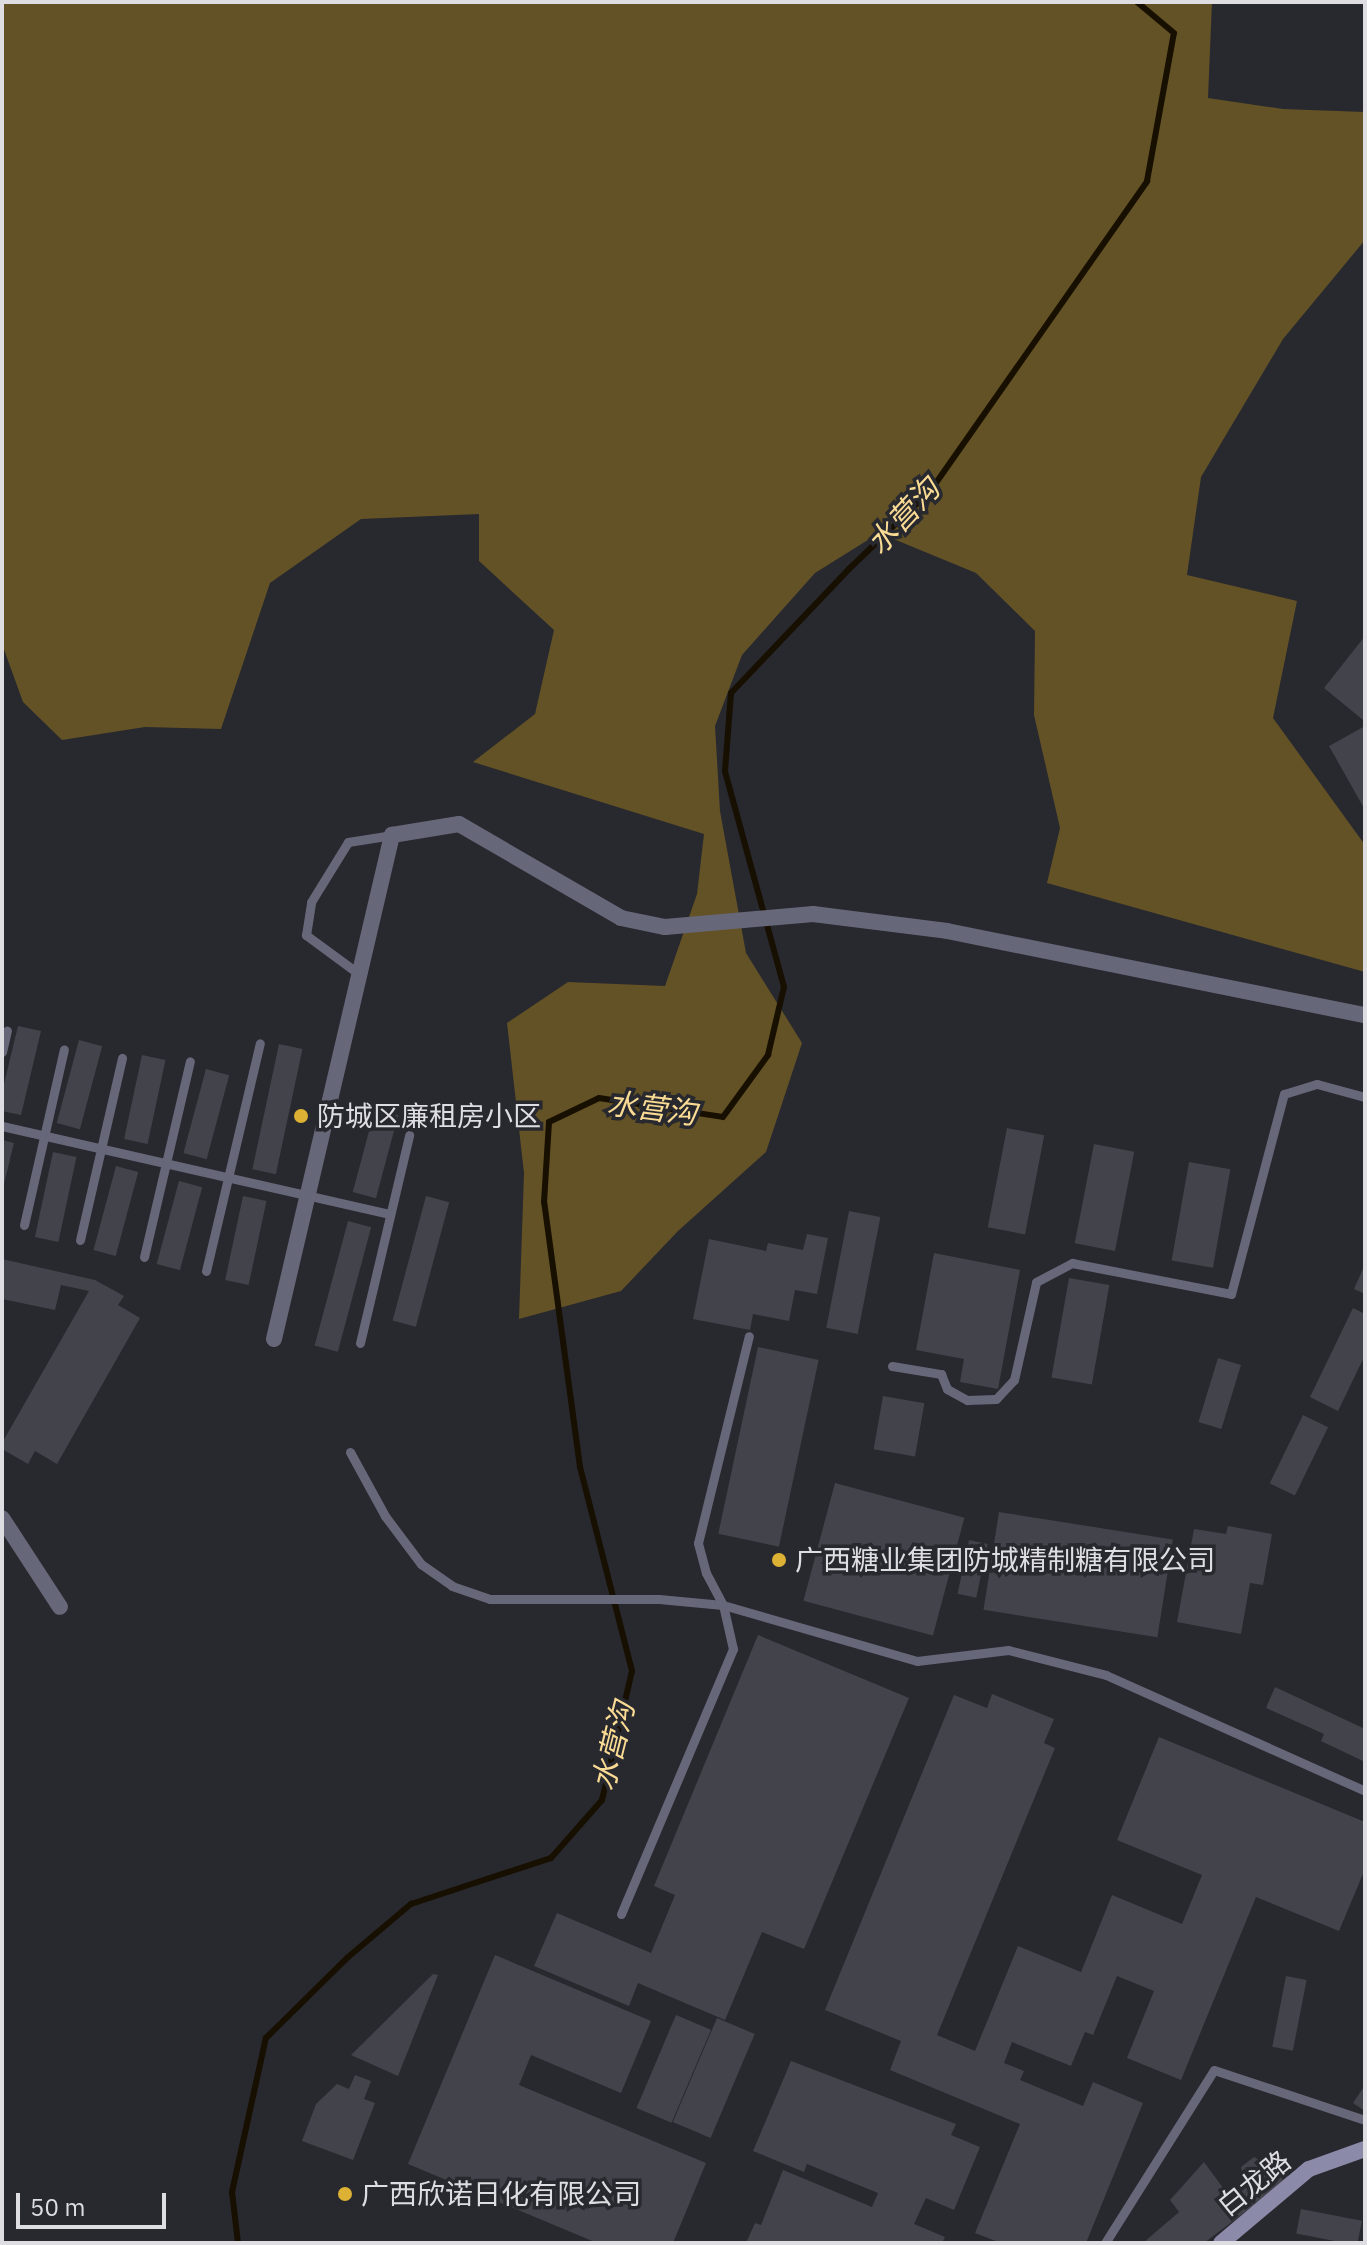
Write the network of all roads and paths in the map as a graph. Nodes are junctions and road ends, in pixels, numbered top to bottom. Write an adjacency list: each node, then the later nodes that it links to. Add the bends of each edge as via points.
1 (392, 835): 2 (street); 2 (lane, via 348,842 311,902 306,935); 3 (street, via 459,824 621,918 665,927 813,914 947,931)
2 (359, 974): 17 (street)
3 (1365, 1015)
4 (7, 1031): 7 (lane)
5 (260, 1043): 16 (lane)
6 (64, 1049): 12 (lane)
7 (2, 1052)
8 (122, 1058): 14 (lane)
9 (190, 1061): 15 (lane)
10 (1365, 1097): 26 (lane, via 1317,1084 1284,1094 1231,1294 1072,1263 1036,1282 1014,1380 996,1399 967,1400 947,1389 941,1374)
11 (2, 1126): 12 (lane)
12 (44, 1135): 14 (lane); 19 (lane)
13 (409, 1135): 18 (lane)
14 (101, 1148): 15 (lane); 20 (lane)
15 (166, 1163): 16 (lane); 21 (lane)
16 (229, 1177): 17 (lane); 22 (lane)
17 (308, 1195): 18 (lane); 24 (street)
18 (390, 1214): 25 (lane)
19 (24, 1225)
20 (80, 1240)
21 (144, 1257)
22 (206, 1271)
23 (749, 1336): 29 (lane, via 698,1543)
24 (274, 1339)
25 (360, 1343)
26 (892, 1366)
27 (350, 1452): 29 (lane, via 385,1516 421,1564 452,1586 490,1599 659,1599)
28 (2, 1518): 30 (street)
29 (723, 1605): 31 (lane, via 917,1661 1008,1650 1106,1675); 32 (lane, via 733,1649)
30 (60, 1607)
31 (1365, 1791)
32 (621, 1914)
33 (1365, 2120): 35 (lane, via 1214,2070)
34 (1365, 2149): 36 (street, 白龙路, via 1309,2169)
35 (1105, 2243)
36 (1221, 2243)

